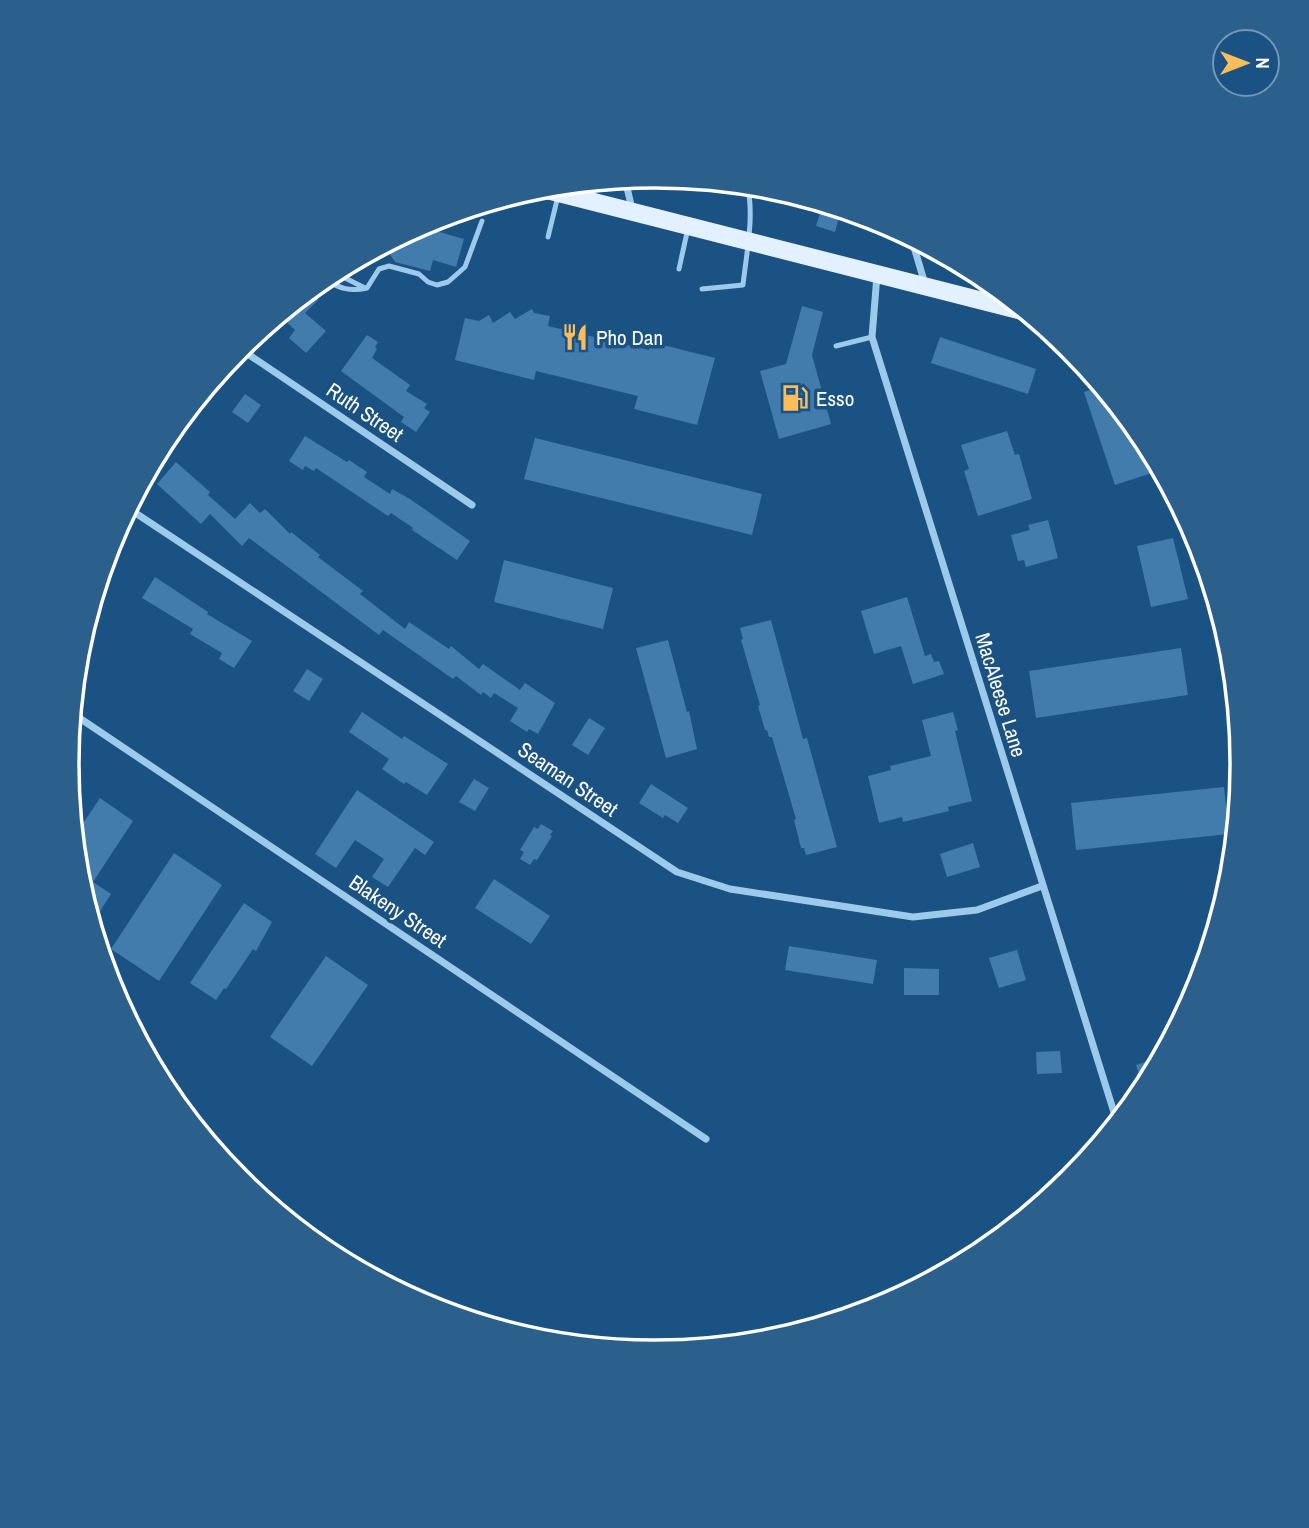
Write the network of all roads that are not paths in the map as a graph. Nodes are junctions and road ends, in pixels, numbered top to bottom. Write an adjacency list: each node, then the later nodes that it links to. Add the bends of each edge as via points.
1 (627, 189): 5 (street)
2 (569, 195): 5 (main road)
3 (749, 196): 9 (lane)
4 (557, 197): 8 (lane)
5 (632, 210): 7 (main road)
6 (482, 221): 16 (lane, via 465,267 448,282 437,285 419,274 389,266 379,269)
7 (689, 226): 9 (main road); 11 (lane)
8 (548, 237)
9 (748, 241): 12 (main road); 17 (lane, via 743,285)
10 (915, 251): 15 (street)
11 (679, 269)
12 (877, 274): 15 (main road); 19 (street, MacAleese Lane)
13 (346, 278): 16 (lane)
14 (334, 285): 16 (lane, via 352,291)
15 (925, 286): 18 (main road)
16 (366, 288)
17 (702, 289)
18 (1004, 306)
19 (872, 337): 20 (lane); 25 (street, MacAleese Lane)
20 (836, 346)
21 (249, 355): 22 (street, Ruth Street)
22 (472, 505)
23 (136, 513): 25 (street, Seaman Street, via 677,872 730,889 913,917 976,910)
24 (81, 719): 27 (street, Blakeny Street)
25 (1042, 886): 26 (street, MacAleese Lane)
26 (1113, 1111)
27 (706, 1139)

